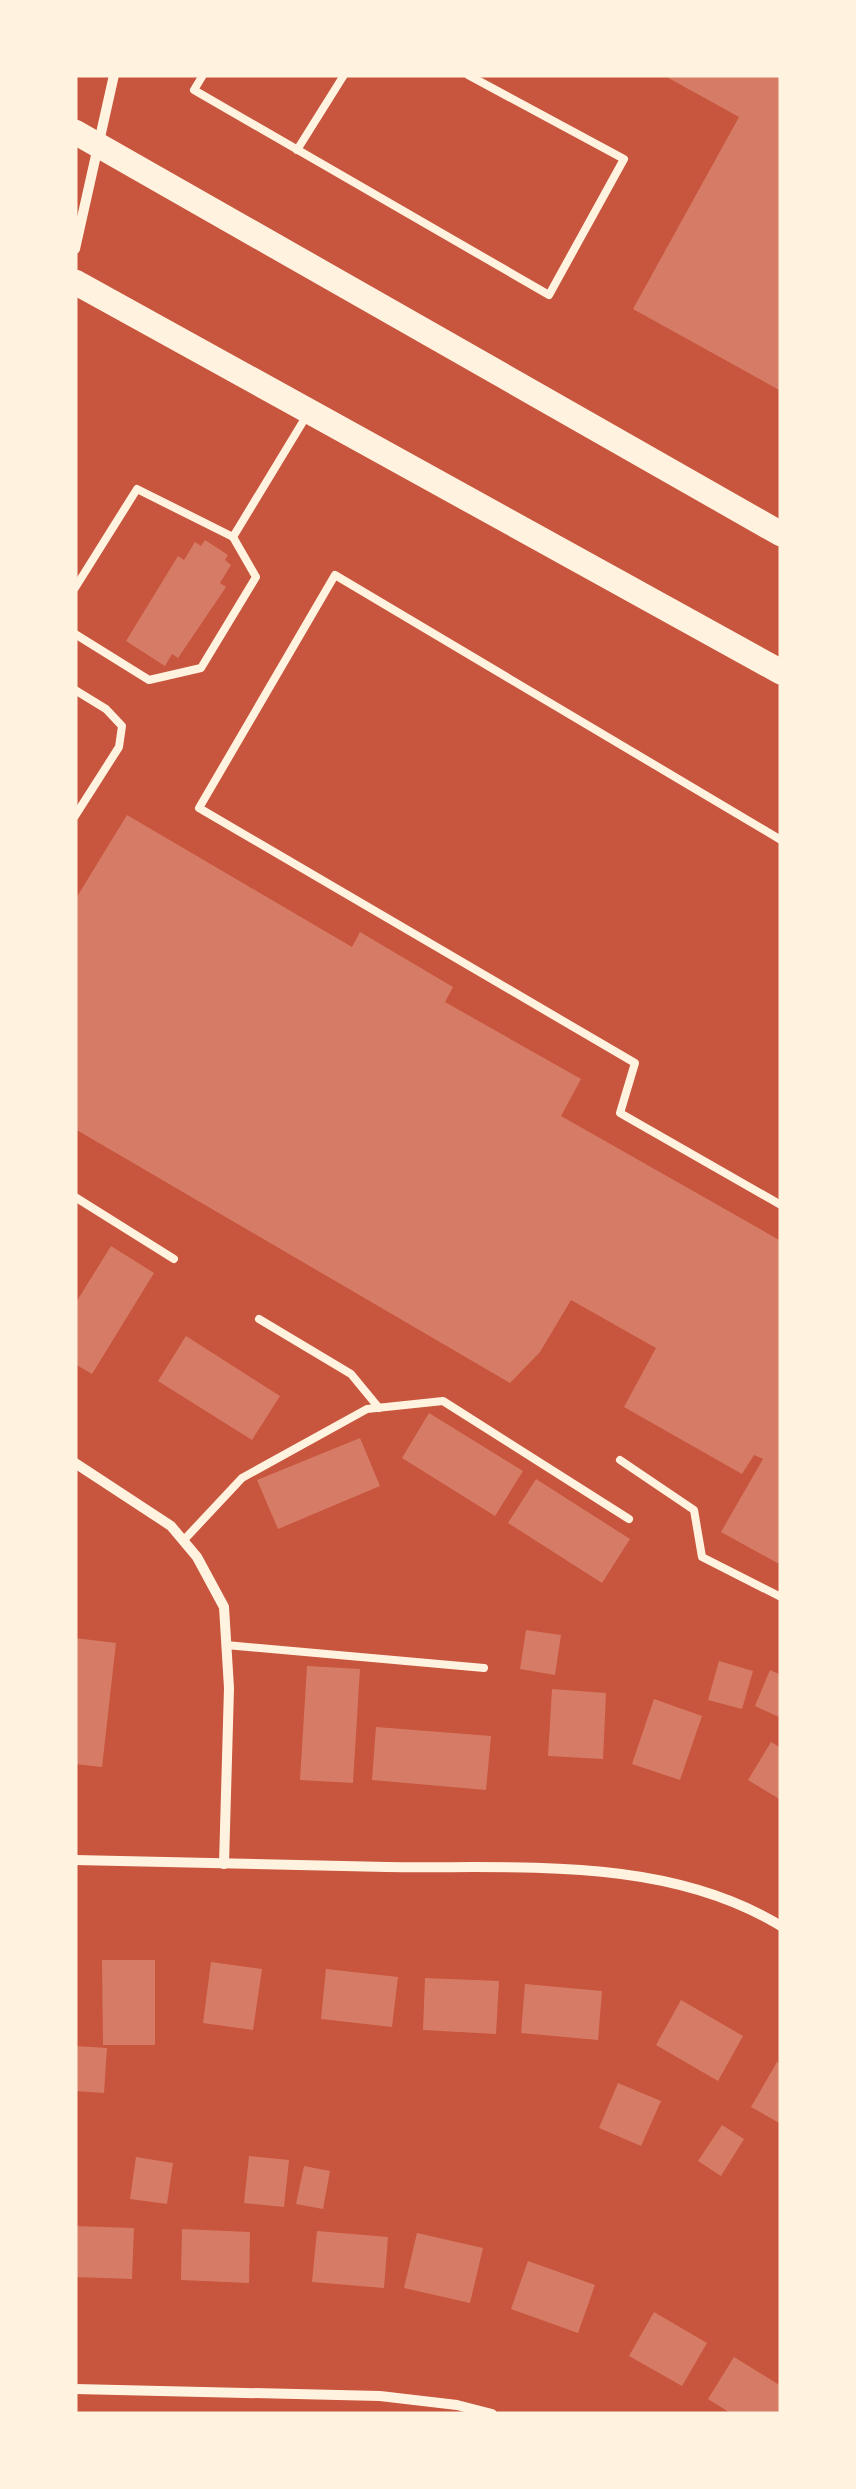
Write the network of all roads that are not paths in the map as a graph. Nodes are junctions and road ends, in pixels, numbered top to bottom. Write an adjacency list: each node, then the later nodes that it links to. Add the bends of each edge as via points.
1 (114, 75): 6 (street)
2 (203, 75): 7 (lane, via 194,90)
3 (344, 75): 7 (lane)
4 (468, 75): 7 (lane, via 624,159 549,294)
5 (75, 132): 6 (main road)
6 (100, 146): 8 (street); 11 (main road)
7 (297, 150)
8 (75, 249)
9 (75, 282): 10 (main road)
10 (310, 412): 12 (lane); 15 (main road)
11 (781, 534)
12 (233, 538): 13 (lane, via 137,489); 14 (lane, via 256,577 201,668 148,680)
13 (75, 588)
14 (75, 634)
15 (781, 672)
16 (75, 690): 17 (lane, via 122,726 119,746)
17 (75, 816)
18 (781, 840): 20 (lane, via 335,575 199,808 634,1063 620,1113)
19 (75, 1197): 21 (lane)
20 (781, 1204)
21 (174, 1259)
22 (258, 1319): 23 (lane, via 351,1374)
23 (379, 1408): 26 (lane, via 443,1401); 27 (lane, via 242,1478)
24 (620, 1460): 28 (lane, via 694,1510 702,1557)
25 (75, 1462): 27 (street, via 171,1526)
26 (629, 1519)
27 (183, 1541): 29 (street, via 224,1607)
28 (781, 1597)
29 (226, 1645): 30 (lane); 32 (street)
30 (484, 1668)
31 (75, 1860): 32 (street)
32 (224, 1864): 33 (street, via 644,1876 712,1893)
33 (781, 1926)
34 (75, 2389): 35 (street, via 380,2396)
35 (492, 2414)

